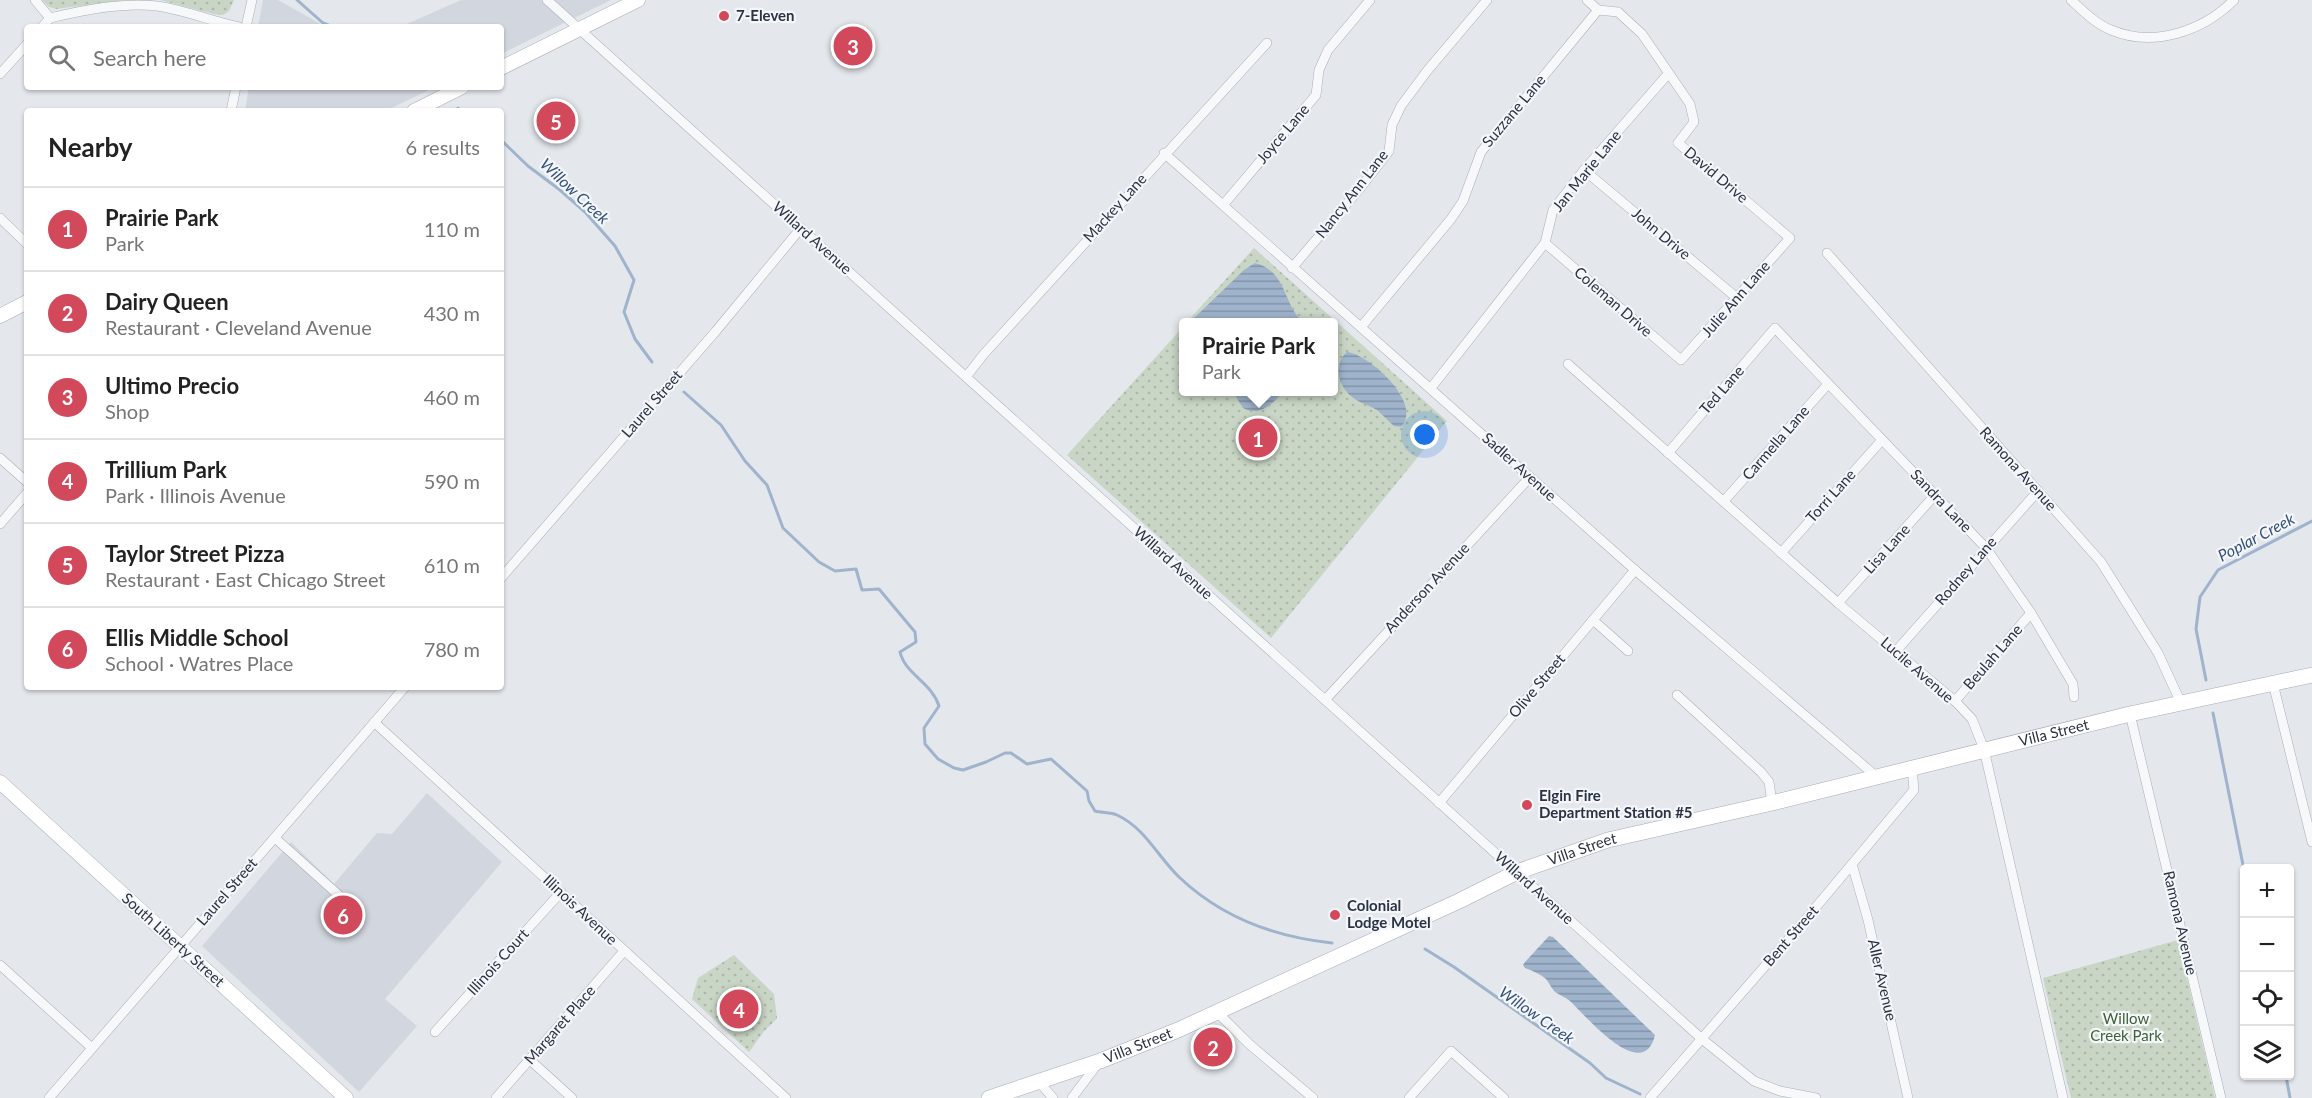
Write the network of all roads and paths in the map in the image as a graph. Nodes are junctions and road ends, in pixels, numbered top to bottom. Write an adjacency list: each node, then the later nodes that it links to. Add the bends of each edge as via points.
1 (35, 0): 11 (street)
2 (252, 0): 14 (street)
3 (547, 0): 15 (street, Willard Avenue)
4 (638, 0): 15 (main road)
5 (1370, 0): 27 (street, Joyce Lane, via 1328,50 1319,70 1316,95)
6 (1487, 0): 34 (street, Nancy Ann Lane, via 1401,106 1392,125 1389,151)
7 (1587, 0): 10 (street)
8 (2234, 0): 9 (street, via 2216,16 2161,37 2129,36 2111,30)
9 (2074, 1)
10 (1598, 10): 20 (street, via 1618,12 1626,19 1642,34); 38 (street, Suzzane Lane, via 1480,152 1463,201 1451,219)
11 (50, 18): 12 (street); 13 (street, via 148,6)
12 (45, 24)
13 (228, 24)
14 (247, 24)
15 (580, 30): 18 (main road); 29 (street, Willard Avenue)
16 (1267, 43): 25 (street, Mackey Lane)
17 (24, 47): 19 (street)
18 (504, 67)
19 (0, 74)
20 (1668, 74): 26 (street, Jan Marie Lane); 30 (street, David Drive, via 1690,104 1694,123 1678,143)
21 (235, 90): 23 (street)
22 (456, 90): 24 (main road)
23 (232, 108)
24 (420, 108)
25 (1164, 153): 27 (street, Sadler Avenue); 42 (street, Mackey Lane)
26 (1584, 170): 32 (street, Jan Marie Lane, via 1553,210); 35 (street, John Drive)
27 (1224, 204): 34 (street, Sadler Avenue)
28 (0, 218): 31 (street)
29 (801, 228): 42 (street, Willard Avenue); 58 (street, Laurel Street)
30 (1790, 238): 35 (street, Julie Ann Lane)
31 (24, 241)
32 (1545, 243): 40 (street, Coleman Drive); 44 (street, Jan Marie Lane)
33 (1827, 254): 50 (street, Ramona Avenue)
34 (1292, 268): 38 (street, Sadler Avenue)
35 (1737, 298): 40 (street, Julie Ann Lane)
36 (24, 304): 37 (main road)
37 (0, 316)
38 (1361, 327): 44 (street, Sadler Avenue)
39 (1775, 328): 43 (street, Sandra Lane); 46 (street, Ted Lane)
40 (1681, 360)
41 (1568, 364): 46 (street, Lucile Avenue)
42 (966, 377): 69 (street, Willard Avenue)
43 (1828, 384): 45 (street, Sandra Lane); 53 (street, Carmella Lane)
44 (1431, 388): 48 (street, Sadler Avenue)
45 (1882, 440): 51 (street, Sandra Lane); 56 (street, Torri Lane)
46 (1668, 453): 53 (street, Lucile Avenue)
47 (0, 458): 49 (street)
48 (1530, 477): 57 (street, Sadler Avenue); 69 (street, Anderson Avenue)
49 (24, 479)
50 (2038, 491): 55 (street, Rodney Lane); 71 (street, Ramona Avenue, via 2101,562 2120,590 2158,653)
51 (1935, 495): 55 (street, Sandra Lane); 59 (street, Lisa Lane)
52 (24, 496): 54 (street)
53 (1724, 501): 56 (street, Lucile Avenue)
54 (0, 524)
55 (1986, 548): 60 (street, Sandra Lane); 63 (street, Rodney Lane)
56 (1781, 553): 59 (street, Lucile Avenue)
57 (1635, 570): 61 (street, Olive Street); 76 (street, Sadler Avenue)
58 (504, 575)
59 (1838, 603): 63 (street, Lucile Avenue)
60 (2031, 613): 68 (street, Sandra Lane, via 2073,684); 70 (street, Beulah Lane)
61 (1593, 620): 62 (street); 78 (street, Olive Street)
62 (1628, 651)
63 (1896, 651): 70 (street, Lucile Avenue)
64 (2312, 675): 65 (main road, Villa Street)
65 (2273, 683): 71 (main road, Villa Street); 81 (street)
66 (402, 690): 73 (street, Laurel Street)
67 (1677, 695): 79 (street, via 1761,772 1769,782)
68 (2074, 697)
69 (1325, 700): 78 (street, Willard Avenue)
70 (1954, 701): 74 (street, Lucile Avenue, via 1972,719)
71 (2181, 703): 72 (main road, Villa Street)
72 (2130, 714): 74 (main road, Villa Street); 111 (street, Ramona Avenue)
73 (374, 722): 80 (street, Laurel Street); 84 (street, Illinois Avenue)
74 (1984, 749): 75 (main road, Villa Street); 110 (street, Lucile Avenue)
75 (1912, 767): 76 (main road, Villa Street); 82 (street, Bent Street, via 1914,790)
76 (1877, 777): 79 (main road, Villa Street)
77 (0, 782): 86 (main road, South Liberty Street)
78 (1439, 802): 83 (street, Willard Avenue)
79 (1772, 803): 83 (main road, Villa Street, via 1652,828)
80 (275, 838): 85 (street); 86 (street, Laurel Street)
81 (2312, 842)
82 (1852, 864): 91 (street, Bent Street); 109 (street, Aller Avenue)
83 (1517, 872): 89 (main road, Villa Street); 91 (street, Willard Avenue)
84 (561, 892): 87 (street, Illinois Avenue); 90 (street, Illinois Court)
85 (343, 899)
86 (180, 947): 92 (street, Laurel Street); 97 (main road, South Liberty Street)
87 (624, 951): 93 (street, Margaret Place); 100 (street, Illinois Avenue)
88 (0, 965): 92 (street)
89 (1218, 1013): 94 (main road, Villa Street); 104 (street)
90 (435, 1032)
91 (1702, 1039): 107 (street, Bent Street); 108 (street, Willard Avenue, via 1754,1080 1780,1091)
92 (92, 1048): 96 (street, Laurel Street)
93 (530, 1059): 98 (street, Margaret Place); 99 (street)
94 (1100, 1060): 95 (main road, Villa Street); 103 (street)
95 (1039, 1082): 101 (main road, Villa Street); 102 (street)
96 (49, 1098)
97 (346, 1098)
98 (496, 1098)
99 (572, 1098)
100 (786, 1098)
101 (989, 1098)
102 (1053, 1098)
103 (1072, 1098)
104 (1313, 1098)
105 (1409, 1098): 106 (street, via 1451,1051)
106 (1504, 1098)
107 (1650, 1098)
108 (1816, 1098)
109 (1908, 1098)
110 (2063, 1098)
111 (2221, 1098)

